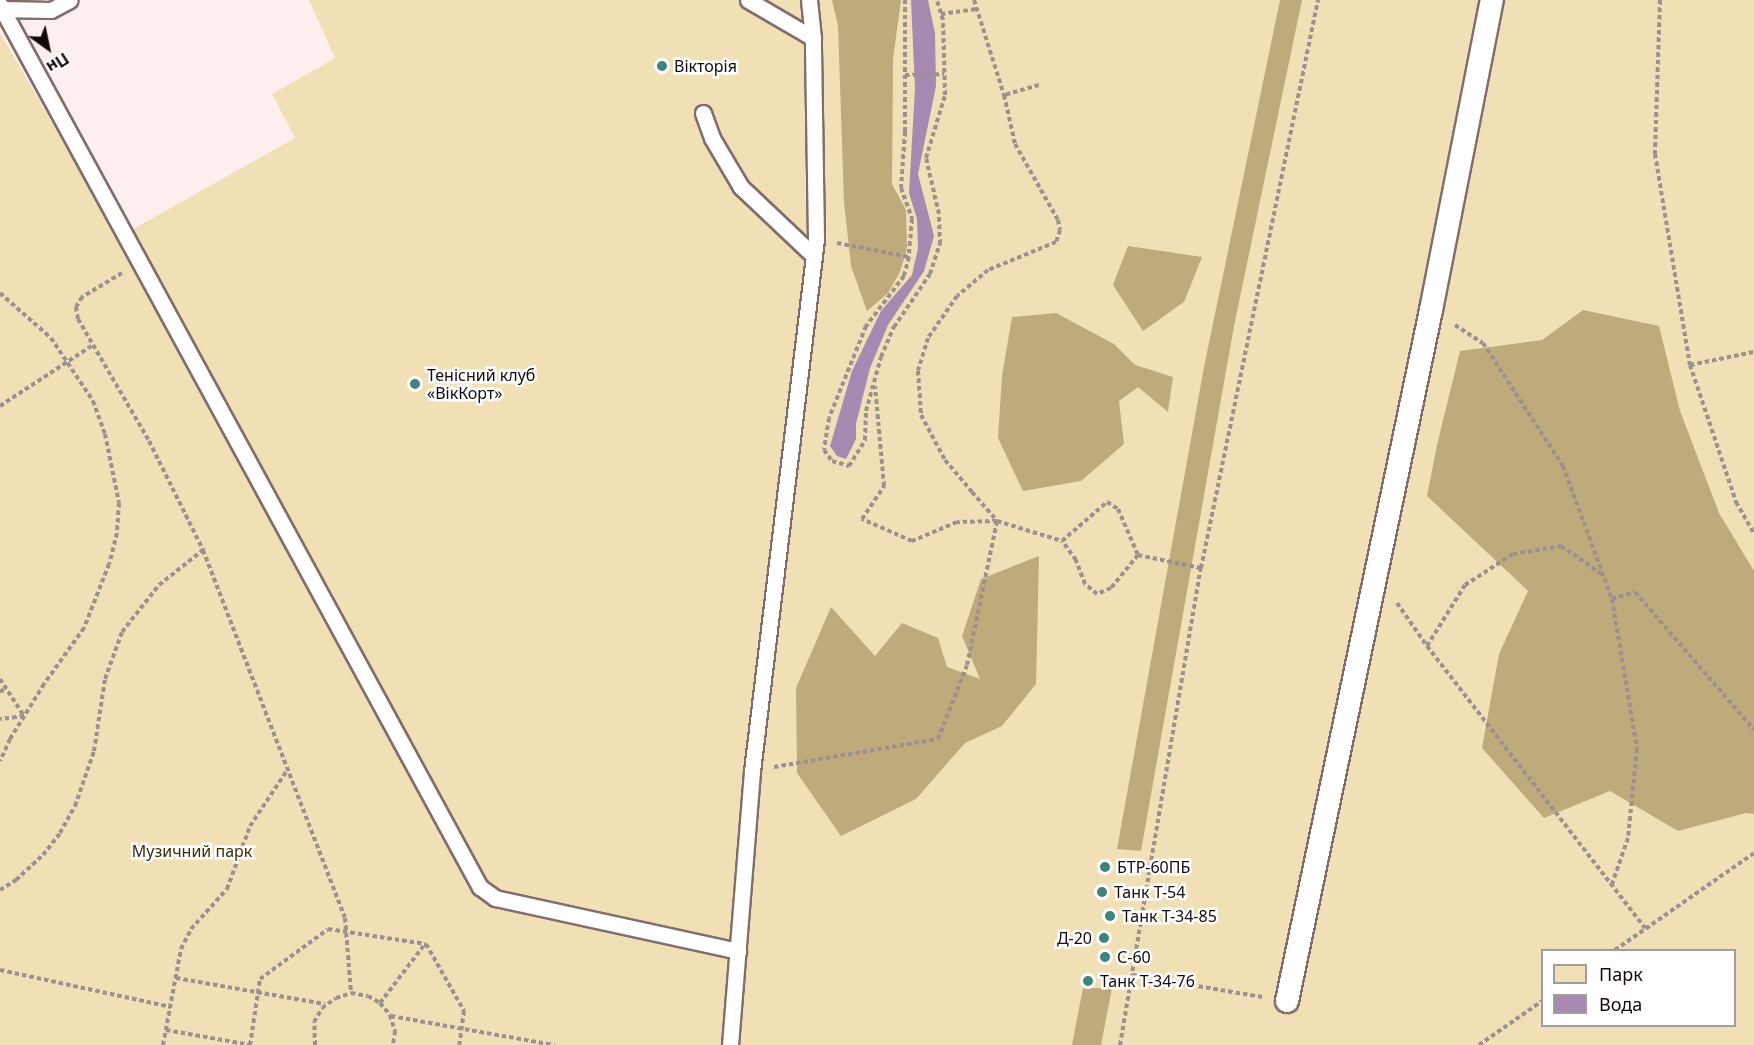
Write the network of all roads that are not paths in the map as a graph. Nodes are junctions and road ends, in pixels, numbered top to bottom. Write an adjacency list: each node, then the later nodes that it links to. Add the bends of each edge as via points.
1 (70, 0): 5 (lane, via 51,10)
2 (748, 0): 6 (lane)
3 (809, 0): 6 (lane)
4 (1492, 0): 10 (street)
5 (1, 7): 9 (lane, via 480,887 495,898)
6 (813, 38): 8 (lane)
7 (703, 113): 8 (lane, via 712,138 741,187)
8 (814, 256): 9 (lane, via 752,771)
9 (738, 951): 11 (lane)
10 (1287, 1001)
11 (730, 1045)

